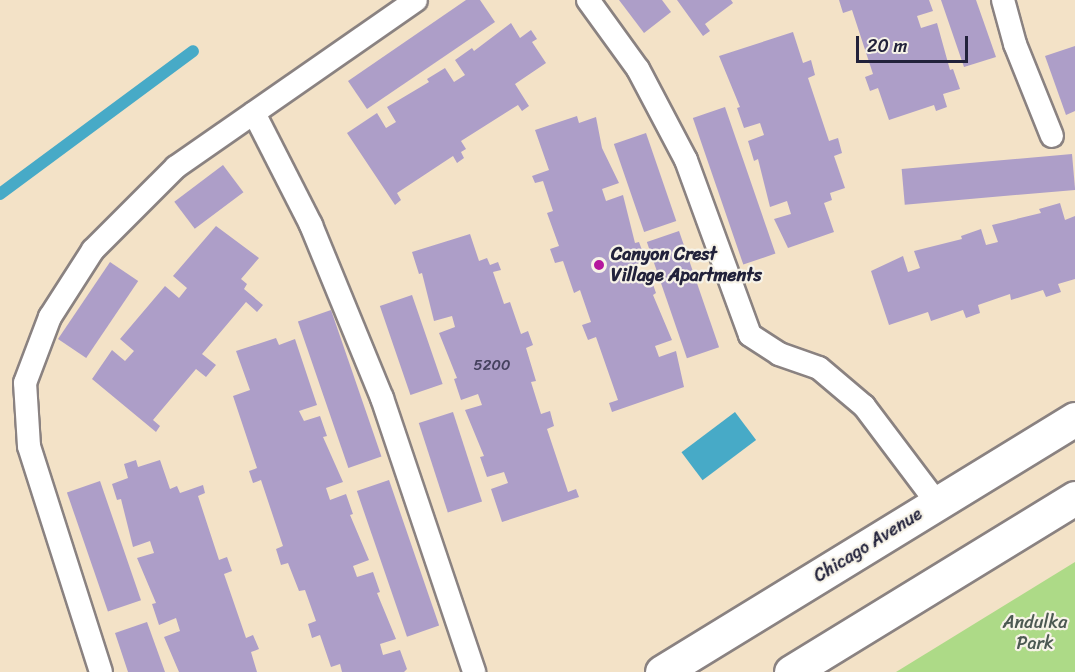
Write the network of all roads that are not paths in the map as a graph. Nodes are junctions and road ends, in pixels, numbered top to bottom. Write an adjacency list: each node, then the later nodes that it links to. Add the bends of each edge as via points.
1 (416, 0): 4 (lane)
2 (588, 0): 8 (lane, via 638,69 686,160 750,335 780,354 819,368 864,406)
3 (1003, 0): 5 (lane, via 1014,44)
4 (254, 113): 9 (lane, via 176,167 93,250 50,318 25,383 29,446); 10 (lane, via 311,225 382,398)
5 (1052, 136)
6 (1075, 419): 8 (main road, Chicago Avenue)
7 (1075, 498): 12 (main road)
8 (937, 503): 11 (main road, Chicago Avenue)
9 (101, 672)
10 (474, 672)
11 (662, 672)
12 (791, 672)

